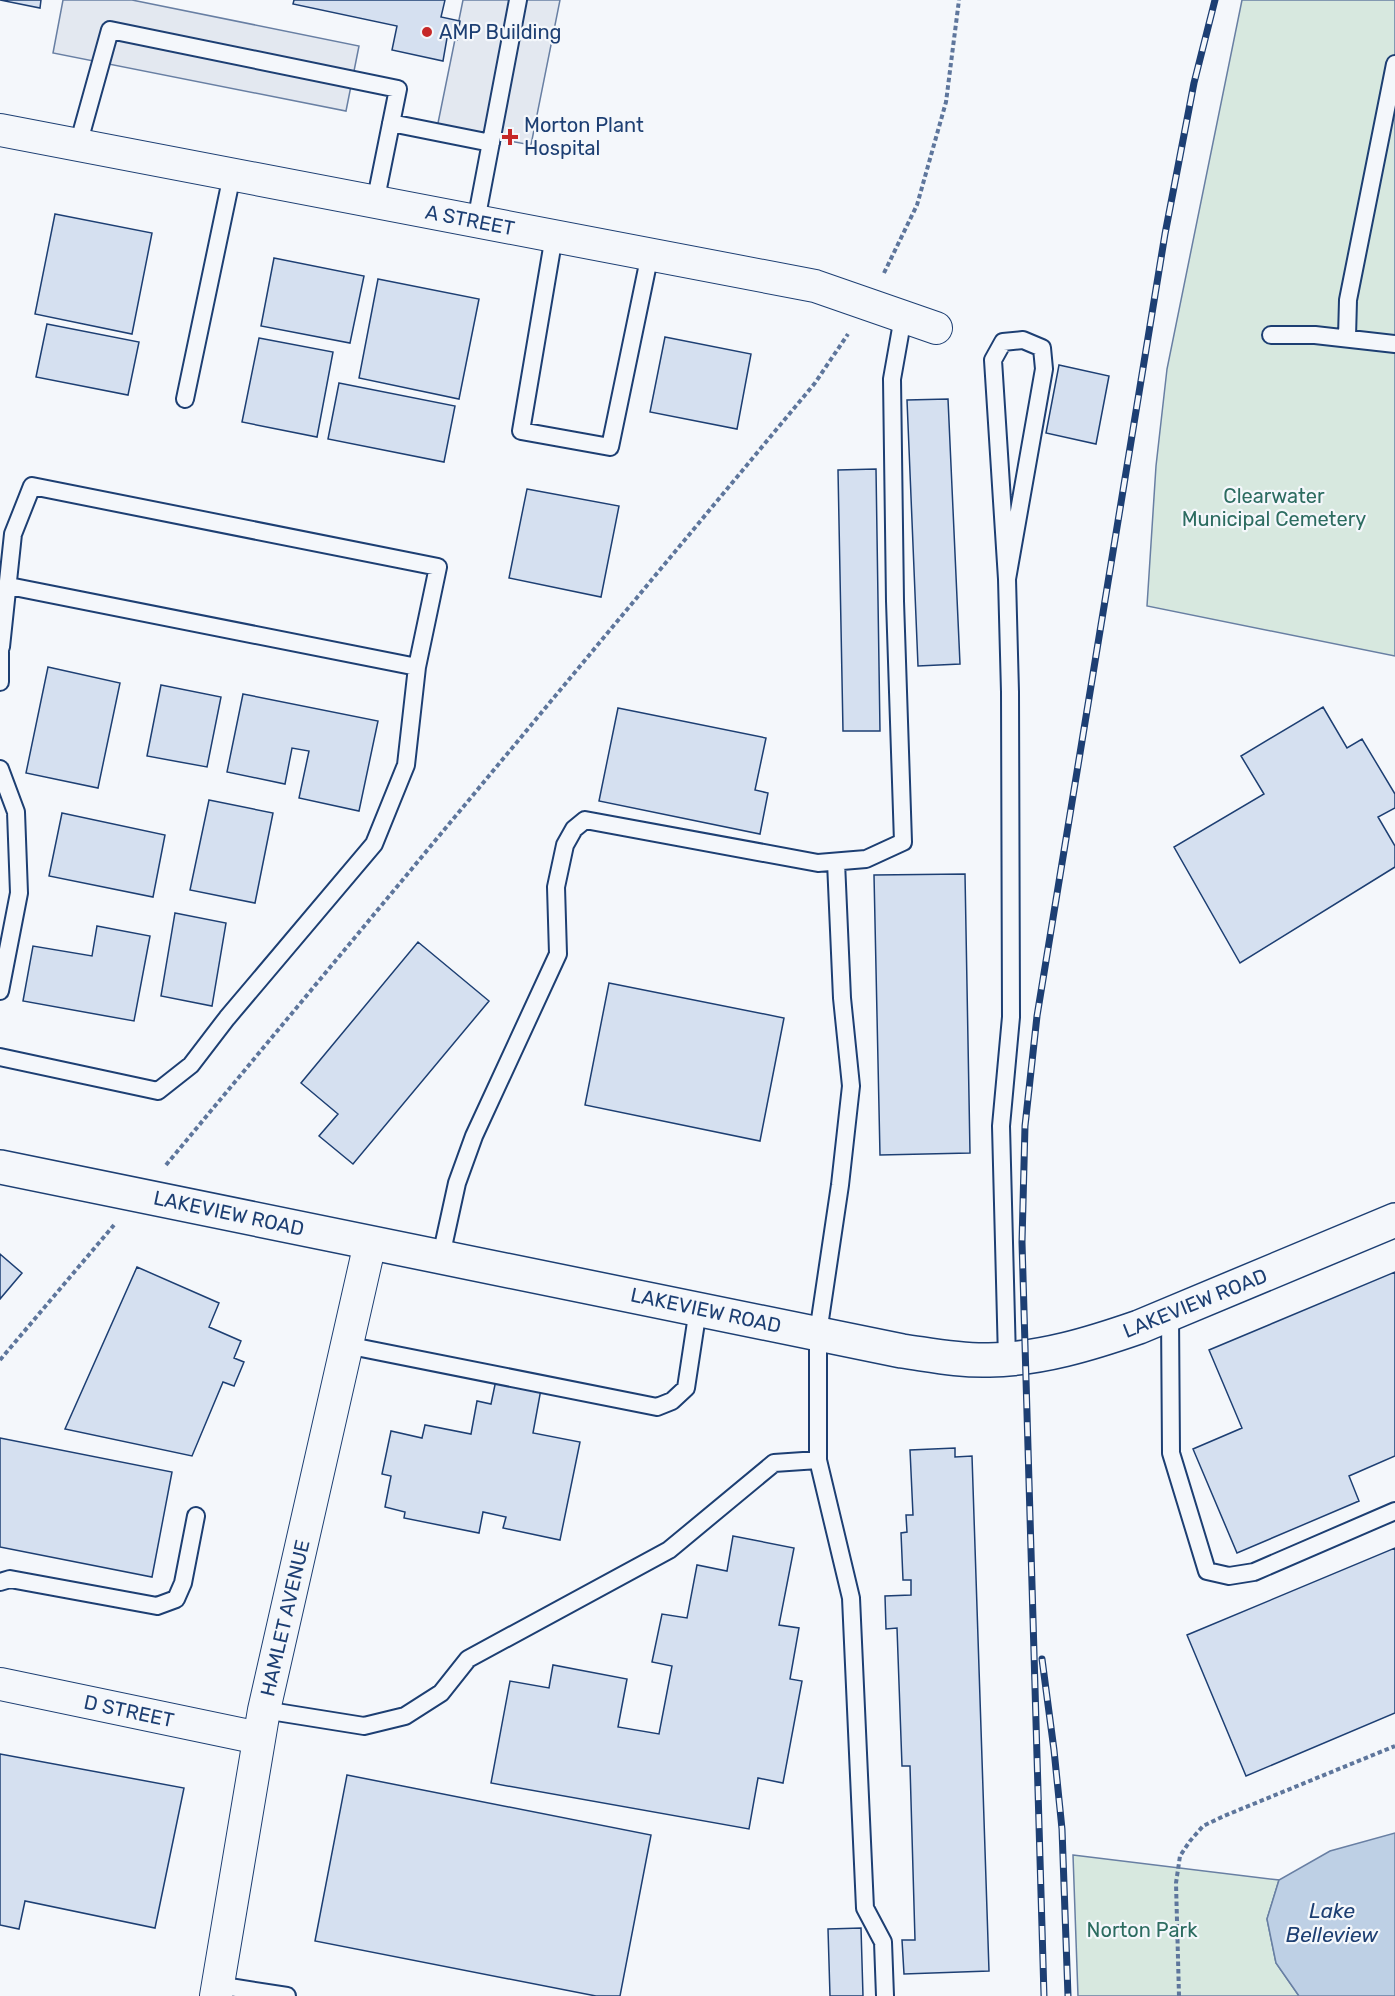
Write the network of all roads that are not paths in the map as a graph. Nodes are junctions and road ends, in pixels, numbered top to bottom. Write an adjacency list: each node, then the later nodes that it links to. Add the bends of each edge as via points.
1 (518, 0): 5 (lane)
2 (1395, 65): 15 (lane, via 1348,300)
3 (391, 123): 5 (lane); 6 (lane, via 398,89 110,30); 8 (lane)
4 (0, 130): 6 (street, A STREET)
5 (491, 143): 9 (lane)
6 (78, 145): 7 (street, A STREET)
7 (232, 175): 8 (street, A STREET); 17 (lane)
8 (375, 203): 9 (street, A STREET)
9 (476, 221): 10 (street, A STREET)
10 (554, 236): 11 (street, A STREET); 11 (lane, via 521,431 610,447)
11 (650, 254): 12 (street, A STREET, via 815,286)
12 (903, 317): 13 (street, A STREET); 24 (lane, via 892,379 903,842 866,859)
13 (936, 328)
14 (1271, 335): 15 (lane)
15 (1347, 337): 16 (lane)
16 (1395, 344)
17 (184, 399)
18 (1007, 579): 18 (lane, via 993,360 1003,342 1023,340 1042,348 1044,369); 35 (lane, via 1011,1017 1001,1126)
19 (9, 586): 20 (lane); 21 (lane); 21 (lane, via 13,534 32,486 438,567)
20 (1, 647): 22 (lane)
21 (417, 667): 26 (lane, via 406,765 374,844 191,1065 158,1091)
22 (0, 682)
23 (0, 769): 25 (lane, via 16,812 19,893)
24 (836, 862): 30 (lane, via 818,863 585,819 565,845 556,887 558,954 471,1146 457,1183); 33 (lane, via 842,998 851,1086)
25 (0, 991)
26 (0, 1057)
27 (0, 1167): 29 (main road, LAKEVIEW ROAD)
28 (1395, 1220): 32 (main road, LAKEVIEW ROAD)
29 (370, 1243): 30 (main road, LAKEVIEW ROAD); 34 (street, HAMLET AVENUE)
30 (441, 1256): 31 (main road, LAKEVIEW ROAD)
31 (698, 1309): 33 (main road, LAKEVIEW ROAD); 34 (lane, via 686,1388 672,1401 657,1407)
32 (1170, 1314): 35 (main road, LAKEVIEW ROAD, via 1091,1343); 37 (lane, via 1171,1453 1207,1571 1229,1576 1254,1572)
33 (818, 1333): 35 (main road, LAKEVIEW ROAD, via 902,1351 953,1358); 36 (lane)
34 (346, 1345): 41 (street, HAMLET AVENUE)
35 (1007, 1359)
36 (818, 1460): 41 (lane, via 774,1463 669,1550 468,1659 441,1693 405,1716 364,1726); 44 (lane, via 851,1598 865,1908 883,1942)
37 (1395, 1512)
38 (196, 1516): 39 (lane, via 183,1583 176,1599 157,1606 10,1579)
39 (0, 1582)
40 (0, 1684): 41 (street, D STREET)
41 (261, 1724): 42 (street, HAMLET AVENUE)
42 (216, 1991): 43 (lane)
43 (287, 1996)
44 (885, 1996)

